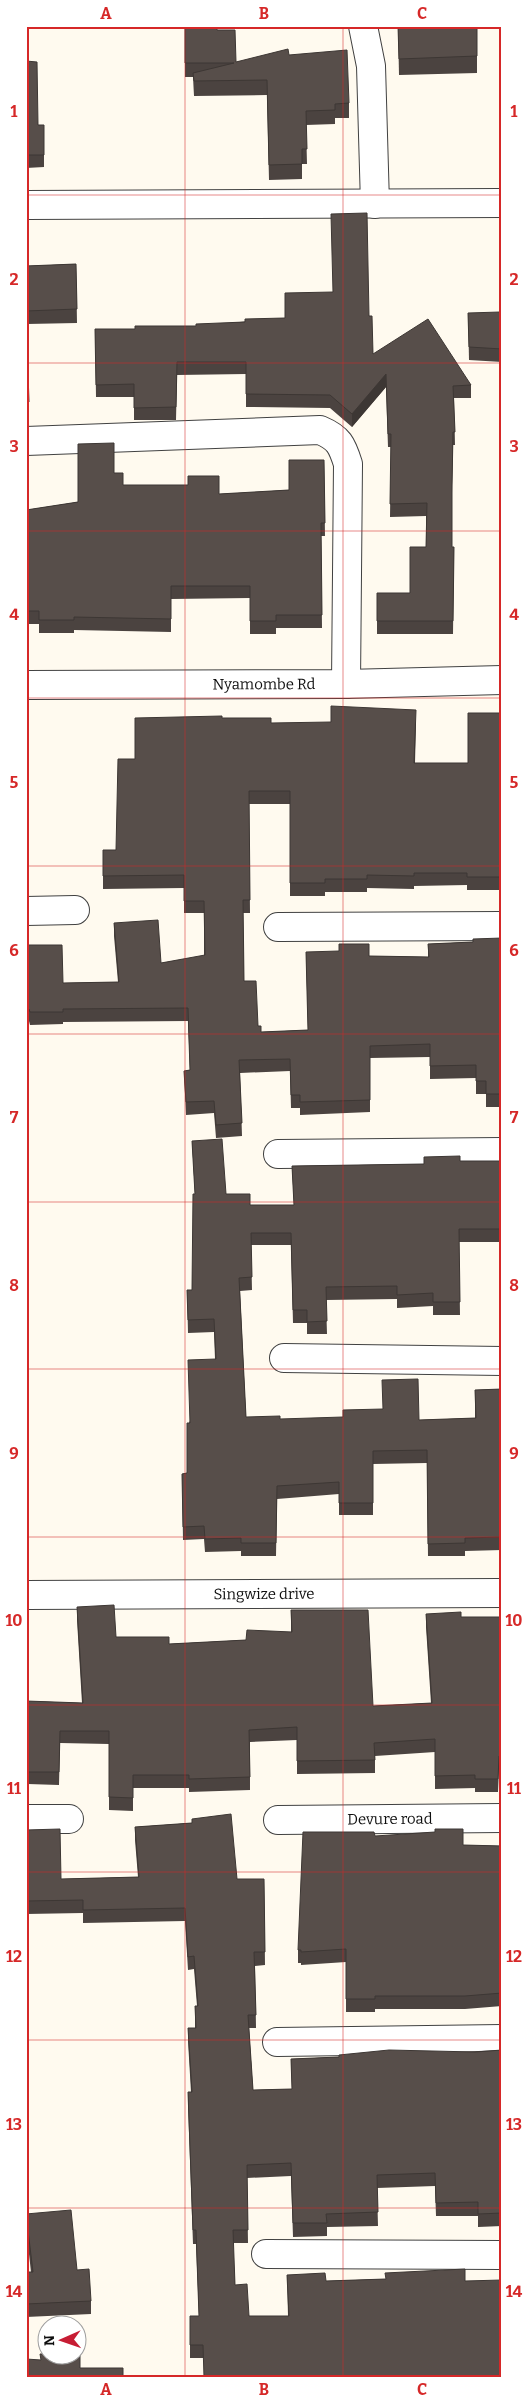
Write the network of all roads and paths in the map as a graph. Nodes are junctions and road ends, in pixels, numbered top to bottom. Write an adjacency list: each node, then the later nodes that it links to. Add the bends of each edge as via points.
1 (363, 26): 3 (street, via 371,66)
2 (502, 203): 3 (street)
3 (375, 204): 4 (street)
4 (26, 205)
5 (26, 442): 7 (street, via 320,430 334,436 348,464)
6 (502, 680): 7 (street, Nyamombe Rd)
7 (346, 684): 8 (street, Nyamombe Rd)
8 (26, 685)
9 (75, 910): 10 (street)
10 (26, 911)
11 (502, 926): 12 (street)
12 (278, 927)
13 (502, 1152): 14 (street)
14 (278, 1154)
15 (284, 1358): 16 (street)
16 (502, 1361)
17 (502, 1593): 18 (street, Singwize drive)
18 (26, 1595)
19 (502, 1818): 22 (street, Devure road)
20 (70, 1819): 21 (street)
21 (26, 1820)
22 (278, 1820)
23 (502, 2039): 24 (street)
24 (277, 2042)
25 (266, 2254): 26 (street)
26 (502, 2255)

